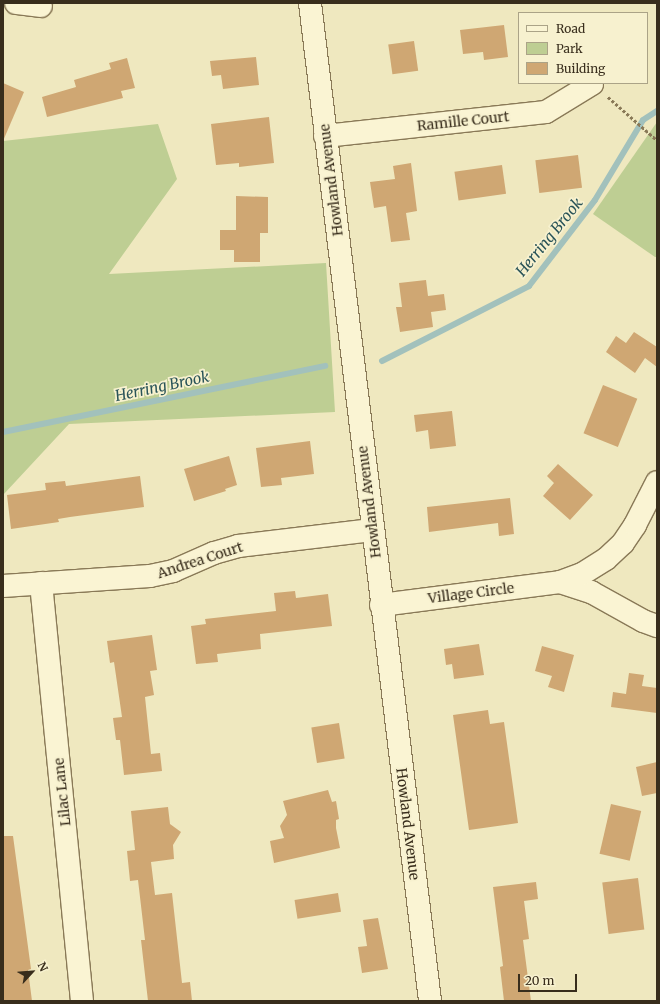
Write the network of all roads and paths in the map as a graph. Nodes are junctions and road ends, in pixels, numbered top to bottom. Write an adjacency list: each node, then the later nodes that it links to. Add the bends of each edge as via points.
1 (16, 3): 3 (street)
2 (310, 3): 5 (street, Howland Avenue)
3 (41, 6)
4 (592, 84): 5 (street, Ramille Court, via 546,112); 6 (path)
5 (325, 136): 8 (street, Howland Avenue)
6 (657, 140)
7 (657, 482): 9 (street, via 623,543 606,559)
8 (372, 530): 10 (street, Andrea Court, via 238,546 214,553 173,571 150,576); 12 (street, Howland Avenue)
9 (560, 582): 12 (street, Village Circle); 13 (street, via 591,592)
10 (41, 583): 11 (street, Andrea Court); 14 (street, Lilac Lane)
11 (3, 586)
12 (381, 605): 15 (street, Howland Avenue)
13 (657, 626)
14 (82, 1001)
15 (430, 1001)

